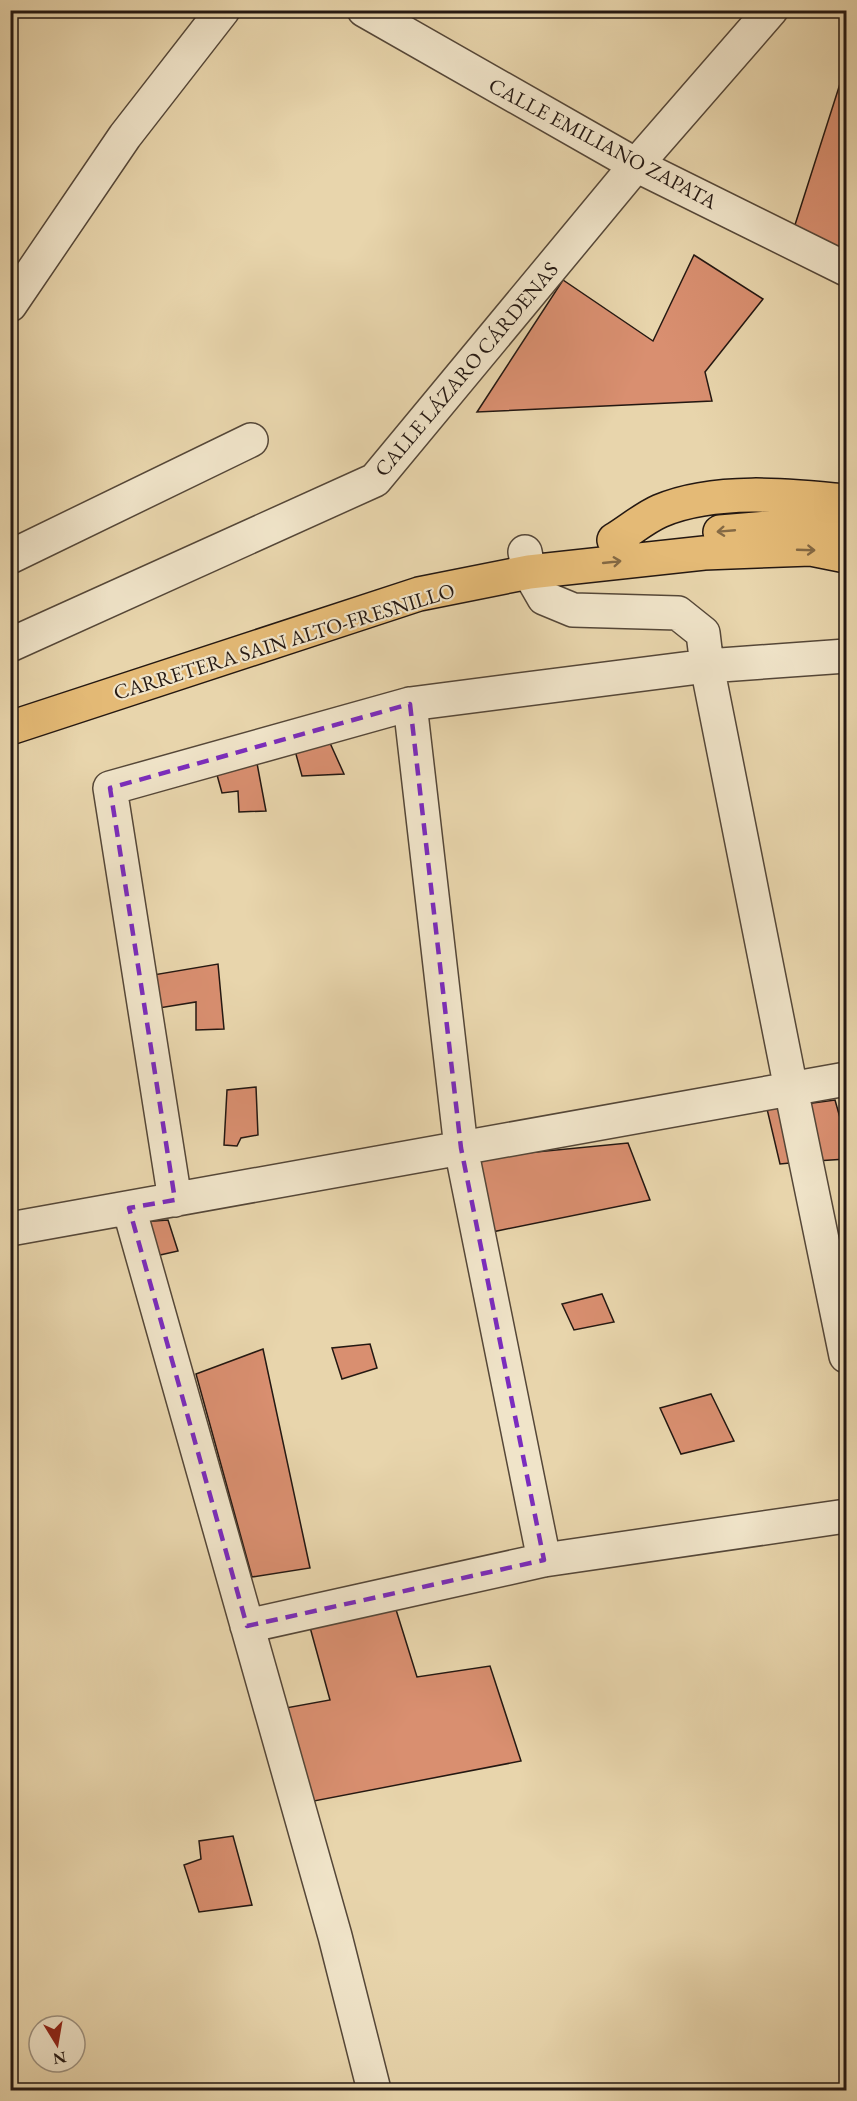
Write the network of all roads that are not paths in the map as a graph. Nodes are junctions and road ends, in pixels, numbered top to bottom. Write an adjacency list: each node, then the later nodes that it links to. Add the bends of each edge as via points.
1 (223, 10): 6 (street, via 124,136)
2 (364, 10): 4 (street, CALLE EMILIANO ZAPATA)
3 (771, 10): 4 (street, CALLE LÁZARO CÁRDENAS)
4 (636, 165): 5 (street, CALLE EMILIANO ZAPATA); 14 (street, CALLE LÁZARO CÁRDENAS, via 375,480)
5 (846, 269)
6 (10, 304)
7 (250, 440): 12 (street)
8 (846, 501): 10 (main road, via 780,494 693,500 659,512)
9 (846, 533): 10 (main road, one-way to 10, via 793,526)
10 (614, 540): 13 (main road)
11 (846, 556): 13 (main road, CARRETERA SAIN ALTO-FRESNILLO, one-way to 11, via 811,549)
12 (10, 557)
13 (527, 562): 16 (street, via 544,598 573,610 678,613 703,633); 18 (main road, via 453,566); 19 (main road, CARRETERA SAIN ALTO-FRESNILLO)
14 (10, 645)
15 (846, 656): 16 (street)
16 (707, 666): 17 (street); 21 (street)
17 (410, 704): 22 (street); 23 (street, via 110,788)
18 (10, 706)
19 (10, 728)
20 (846, 1079): 21 (street)
21 (790, 1089): 22 (street); 26 (street)
22 (461, 1148): 23 (street); 28 (street)
23 (175, 1200): 24 (street)
24 (129, 1208): 25 (street); 29 (street)
25 (10, 1229)
26 (846, 1356)
27 (846, 1516): 28 (street)
28 (544, 1560): 29 (street)
29 (247, 1626): 30 (street, via 335,1936)
30 (374, 2091)

